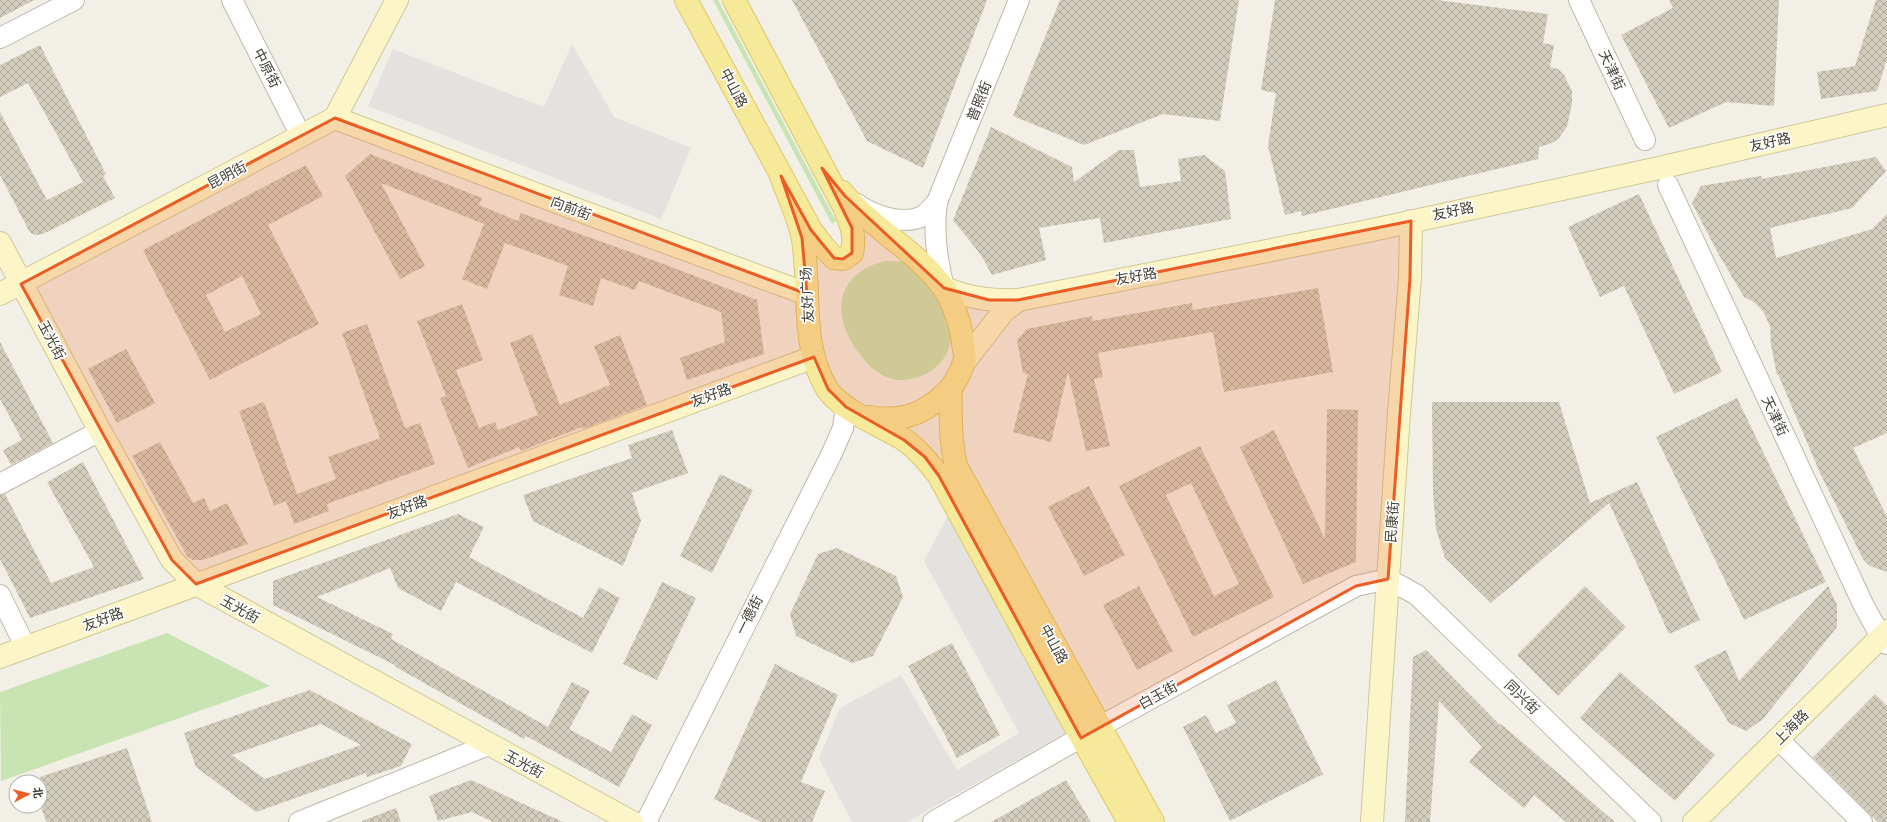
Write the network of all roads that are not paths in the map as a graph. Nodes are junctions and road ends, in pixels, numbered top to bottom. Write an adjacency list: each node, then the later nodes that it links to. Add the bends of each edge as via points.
1 (74, 0): 8 (street)
2 (232, 0): 11 (street, 中原街)
3 (397, 0): 10 (street)
4 (686, 0): 14 (main road, 中山路)
5 (734, 0): 13 (main road)
6 (1019, 0): 17 (street, 普照街)
7 (1579, 0): 12 (street, 天津街)
8 (0, 38)
9 (1887, 115): 18 (street, 友好路, via 1659,168)
10 (335, 118): 11 (street, 昆明街); 23 (street, 向前街)
11 (301, 136): 20 (street, 昆明街)
12 (1645, 140)
13 (822, 168): 14 (main road, via 843,205 852,228 852,253 843,258 834,258 822,246); 16 (main road)
14 (781, 176): 23 (main road, 友好广场, via 802,238)
15 (1668, 185): 35 (street, 天津街, via 1860,597)
16 (845, 196): 17 (street, via 867,211 906,220 922,216); 21 (main road)
17 (937, 202): 21 (street, via 934,226)
18 (1411, 221): 24 (street, 友好路); 32 (street, 民康街, via 1410,278)
19 (0, 243): 20 (street, 玉光街)
20 (21, 284): 22 (street, 昆明街); 29 (street, 玉光街)
21 (944, 288): 24 (street, 友好路, via 968,297); 26 (main road, via 956,314)
22 (0, 294)
23 (807, 294): 25 (main road, 友好广场, via 808,323)
24 (1018, 300): 26 (street, via 1003,312)
25 (814, 357): 28 (main road, 友好广场, via 828,389); 33 (street, 友好路)
26 (965, 361): 27 (main road)
27 (951, 388): 28 (main road, via 923,412 904,418 887,420); 30 (main road, via 952,447)
28 (855, 412): 30 (main road, 友好广场, via 904,440 925,458); 43 (street, 一德街, via 843,428)
29 (100, 431): 31 (street); 33 (street, 玉光街, via 172,560)
30 (948, 471): 38 (main road, 中山路)
31 (0, 484)
32 (1388, 578): 38 (street, 白玉街, via 1356,586); 47 (street, 民康街); 48 (street, 同兴街, via 1417,594)
33 (196, 584): 36 (street, 友好路); 40 (street, 玉光街)
34 (0, 595): 36 (street)
35 (1885, 637): 39 (street, 上海路)
36 (26, 648): 37 (street, 友好路)
37 (0, 657)
38 (1090, 732): 44 (street, 白玉街); 45 (main road, 中山路); 46 (main road, 中山路)
39 (1778, 739): 49 (street, 上海路); 50 (street)
40 (488, 745): 41 (street); 42 (street, 玉光街)
41 (299, 822)
42 (632, 822)
43 (646, 822)
44 (933, 822)
45 (1129, 822)
46 (1153, 822)
47 (1372, 822)
48 (1651, 822)
49 (1694, 822)
50 (1862, 822)

